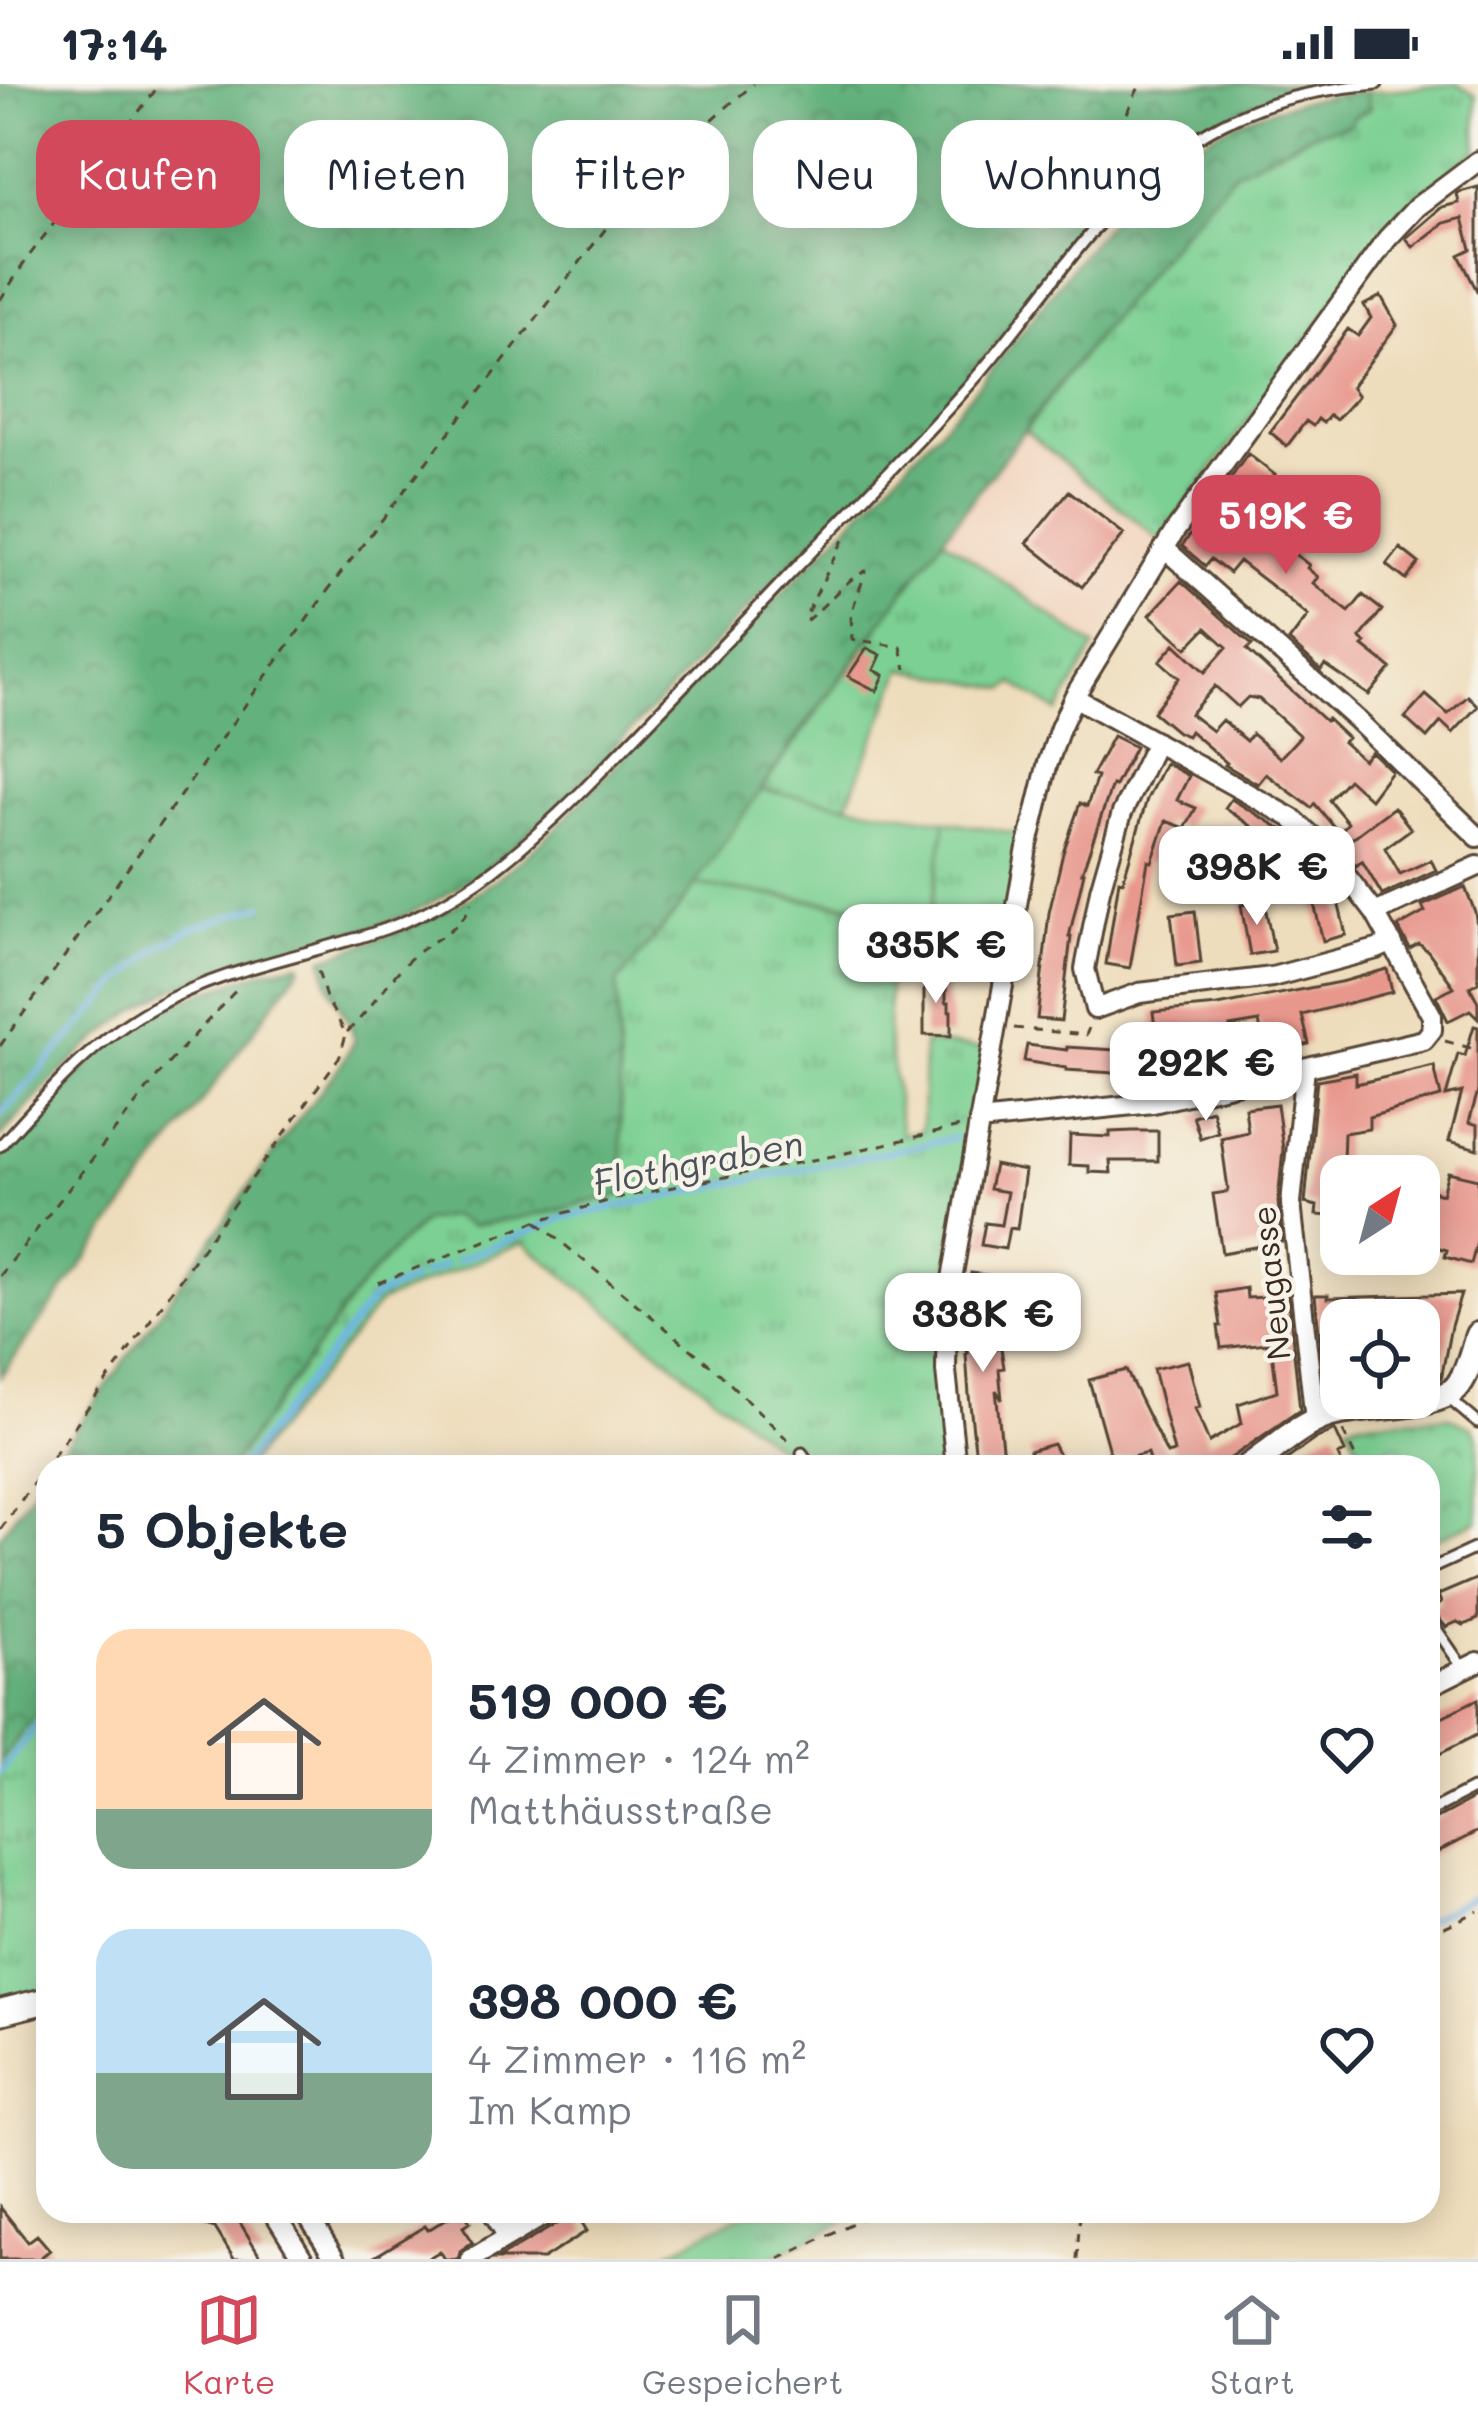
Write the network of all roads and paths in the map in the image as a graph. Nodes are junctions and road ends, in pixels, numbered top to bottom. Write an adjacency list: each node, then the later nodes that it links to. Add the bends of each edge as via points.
1 (160, 84): 9 (path)
2 (754, 84): 26 (path, via 655,173 594,244 317,604)
3 (1141, 84): 5 (path)
4 (1377, 84): 6 (lane, via 1307,92)
5 (1125, 120)
6 (1204, 134)
7 (1478, 161): 11 (street, via 1387,239)
8 (1097, 228): 10 (lane, via 975,379)
9 (0, 300)
10 (852, 510): 12 (path, via 804,619 864,570 852,639 901,646); 17 (lane, via 595,778)
11 (1165, 548): 13 (street); 15 (street)
12 (905, 669)
13 (1075, 698): 14 (street); 23 (street, via 1038,796)
14 (1156, 742): 18 (street, via 1303,826); 22 (street, via 1122,813 1100,890 1085,969)
15 (1478, 837)
16 (1478, 866): 18 (street)
17 (478, 883): 20 (lane, via 408,920); 24 (path, via 464,919 409,960)
18 (1376, 913): 19 (street)
19 (1392, 942): 22 (street, via 1272,977 1139,993); 25 (street, via 1432,1016)
20 (313, 950): 21 (lane); 24 (path)
21 (261, 964): 30 (lane, via 135,1018); 32 (path, via 165,1067)
22 (1095, 1009): 23 (path, via 1086,1035)
23 (997, 1026): 29 (street)
24 (346, 1034): 42 (path, via 336,1062)
25 (1428, 1037): 27 (path); 28 (street)
26 (0, 1046)
27 (1478, 1050)
28 (1305, 1068): 29 (street, via 1153,1103); 35 (street, Neugasse, via 1291,1203)
29 (979, 1121): 31 (path); 43 (street, via 946,1316)
30 (0, 1147)
31 (536, 1221): 33 (path); 41 (path, via 715,1369)
32 (0, 1276)
33 (378, 1283)
34 (1478, 1335): 36 (street, via 1461,1381)
35 (1320, 1386)
36 (1445, 1396): 37 (street); 40 (lane)
37 (1440, 1397)
38 (1322, 1419): 44 (street)
39 (1326, 1419): 45 (path)
40 (1478, 1424)
41 (802, 1453)
42 (54, 1455)
43 (955, 1455)
44 (1266, 1455)
45 (1352, 1455)
46 (36, 1480): 47 (path)
47 (0, 1530)
48 (1478, 1546): 49 (lane)
49 (1440, 1564)
50 (1440, 1631): 51 (lane)
51 (1470, 1665): 52 (street)
52 (1440, 1681)
53 (1472, 1789): 54 (lane)
54 (1440, 1806)
55 (1478, 1911): 56 (path)
56 (1440, 1929)
57 (36, 2003): 58 (street)
58 (0, 2012)
59 (280, 2223): 66 (street)
60 (312, 2223): 67 (street)
61 (500, 2223): 65 (street)
62 (530, 2223): 65 (street)
63 (852, 2223): 69 (path)
64 (1079, 2223): 70 (path)
65 (508, 2236): 68 (street)
66 (303, 2259)
67 (335, 2259)
68 (471, 2259)
69 (779, 2259)
70 (1077, 2259)

